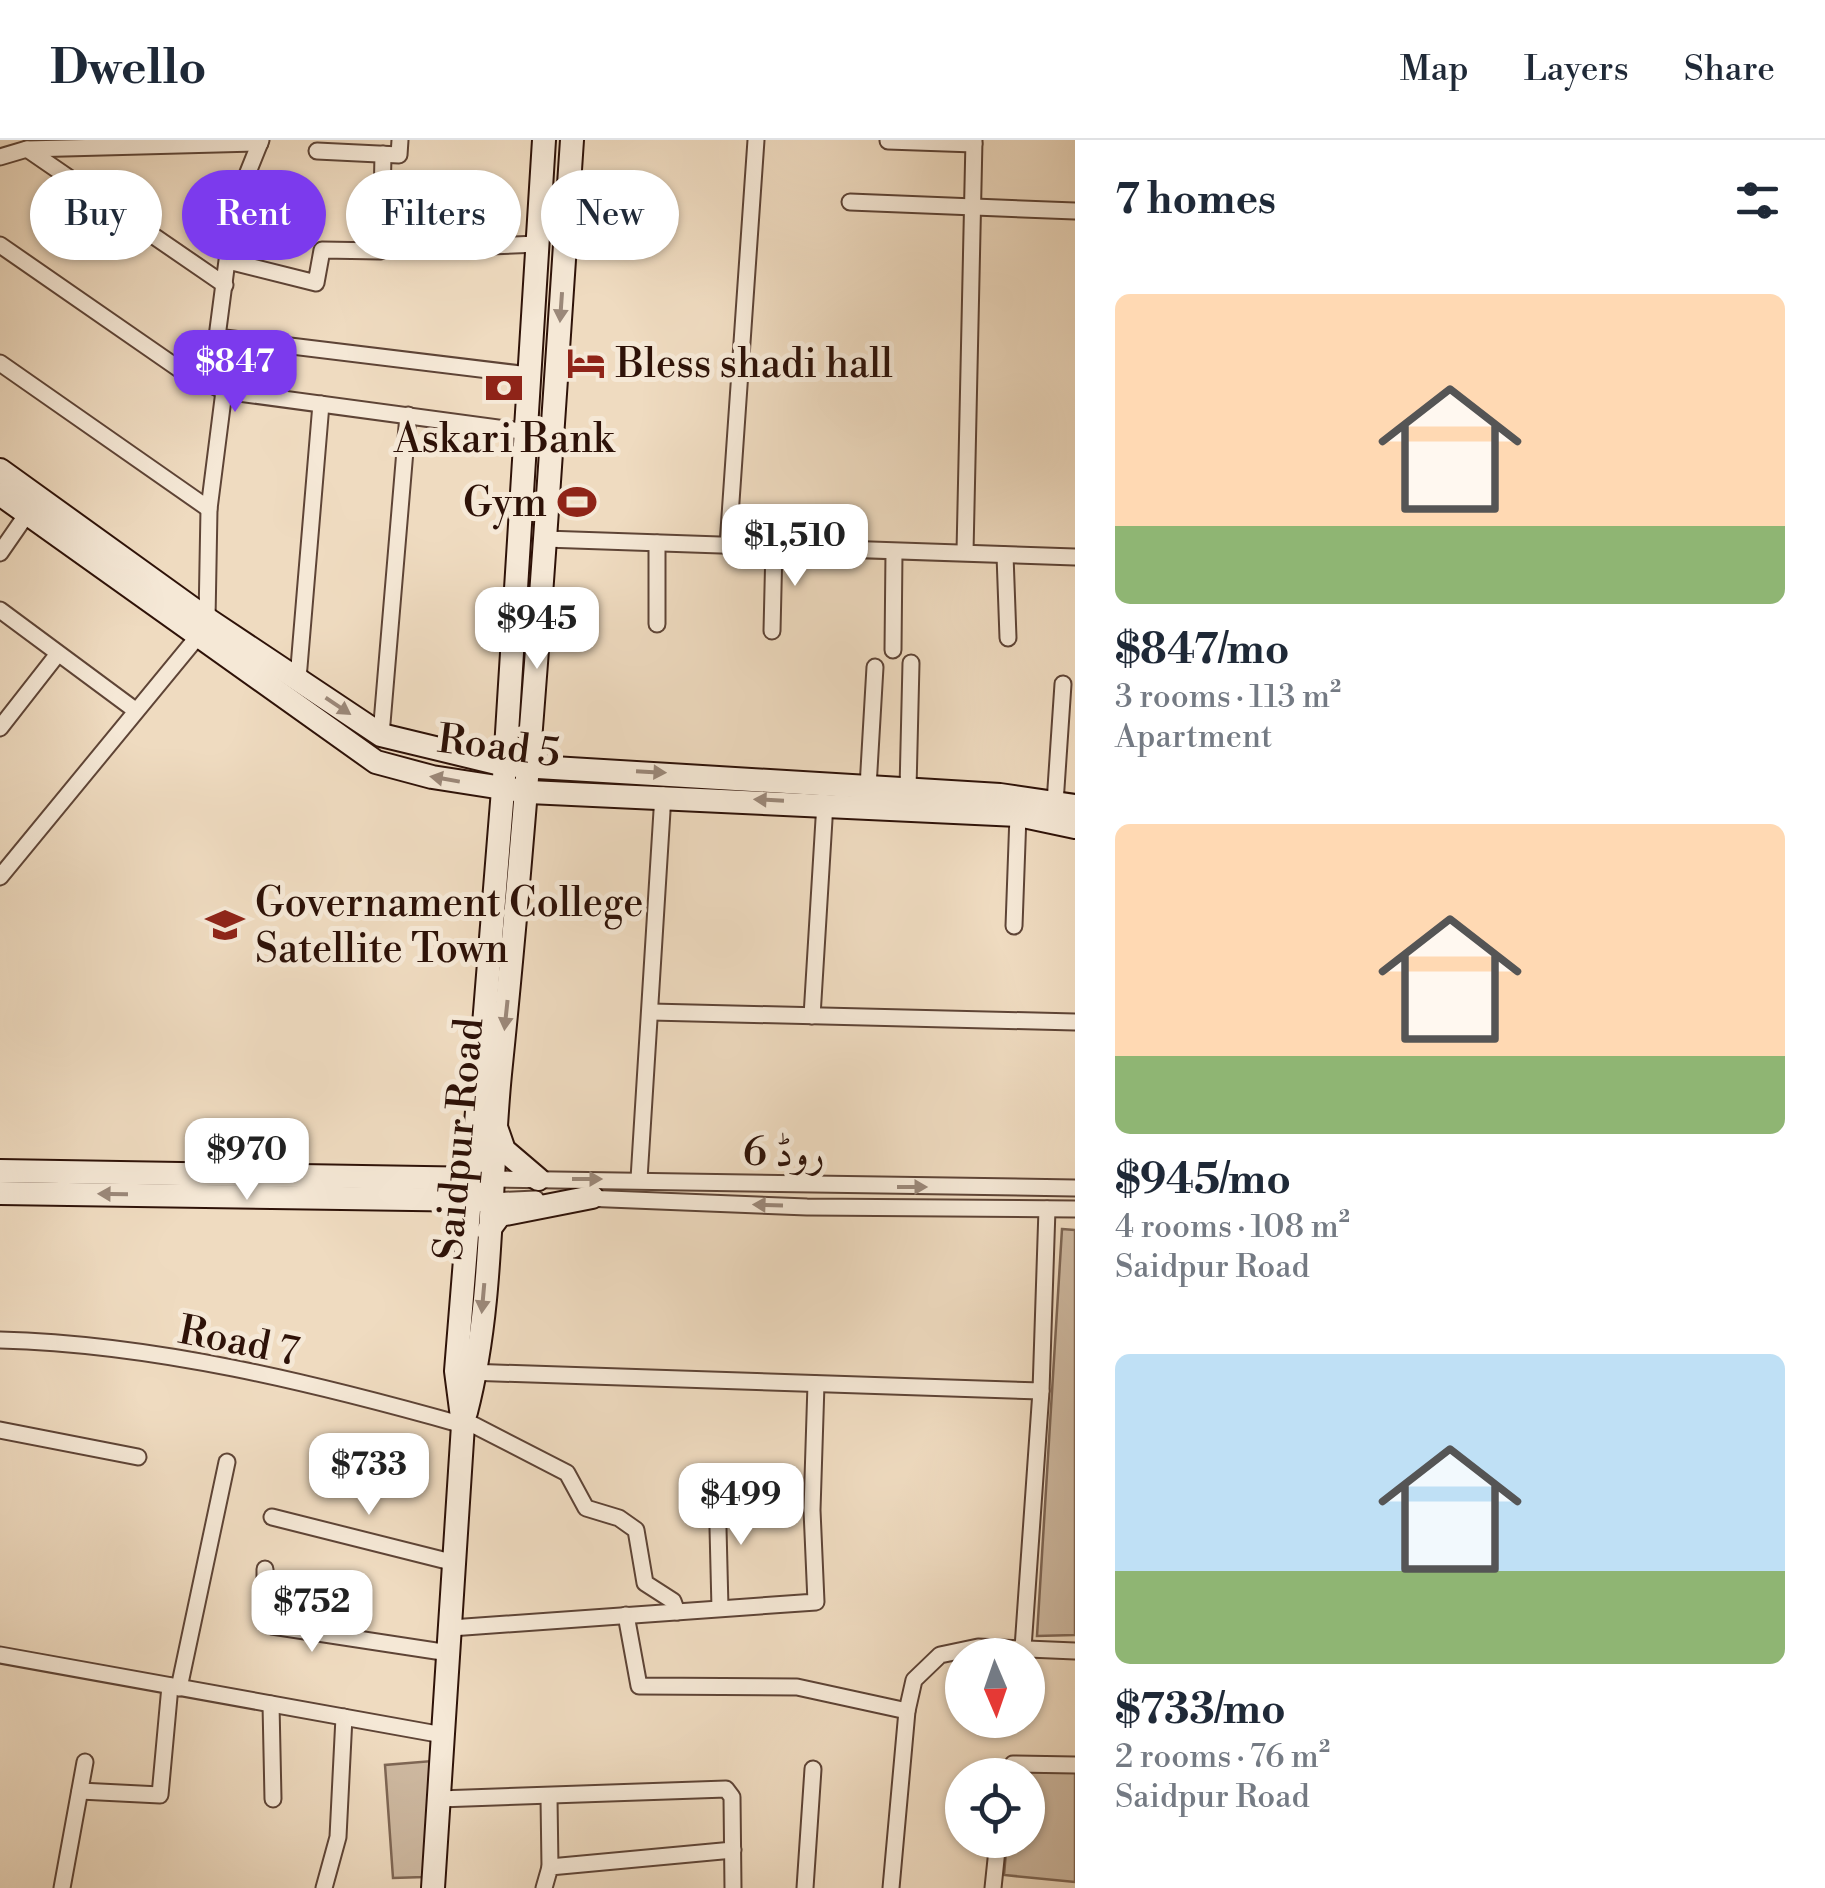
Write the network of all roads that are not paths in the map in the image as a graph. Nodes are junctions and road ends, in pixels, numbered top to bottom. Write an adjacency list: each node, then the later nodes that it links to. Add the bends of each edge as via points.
1 (400, 140): 10 (street, via 400,155)
2 (544, 140): 16 (main road, Saidpur Road)
3 (572, 140): 31 (main road, Saidpur Road, one-way to 31)
4 (756, 140): 33 (street)
5 (888, 140): 7 (street)
6 (261, 142): 8 (street); 18 (street, via 234,207)
7 (974, 142): 13 (street)
8 (27, 149): 11 (street); 19 (street)
9 (317, 151): 10 (street)
10 (384, 154): 18 (street, via 381,251 322,250 316,283)
11 (0, 156)
12 (850, 202): 13 (street)
13 (973, 206): 14 (street); 37 (street)
14 (1075, 212)
15 (0, 244): 23 (street, via 182,371)
16 (538, 244): 17 (street); 22 (main road, Saidpur Road)
17 (521, 245)
18 (228, 261): 19 (street)
19 (225, 285): 20 (street)
20 (218, 337): 22 (street); 23 (street)
21 (0, 363): 29 (street)
22 (529, 374): 26 (main road, Saidpur Road)
23 (224, 391): 24 (street); 29 (street)
24 (321, 404): 25 (street); 49 (street)
25 (408, 415): 26 (street); 53 (street)
26 (528, 432): 54 (main road, Saidpur Road)
27 (0, 470): 42 (main road, Road 5)
28 (0, 494): 30 (main road, Road 5)
29 (209, 509): 42 (street)
30 (27, 514): 35 (street); 42 (main road, Road 5)
31 (545, 538): 32 (street); 55 (main road, Saidpur Road)
32 (657, 542): 33 (street); 41 (street)
33 (728, 545): 34 (street)
34 (774, 546): 36 (street); 43 (street)
35 (0, 552)
36 (894, 552): 37 (street); 45 (street)
37 (966, 552): 38 (street)
38 (1005, 555): 39 (street); 44 (street)
39 (1075, 557)
40 (0, 610): 46 (street)
41 (656, 624)
42 (203, 627): 49 (main road, Road 5); 51 (street); 58 (main road, Road 5, one-way to 42, via 376,762)
43 (772, 631)
44 (1008, 638)
45 (894, 650)
46 (57, 655): 51 (street); 52 (street)
47 (911, 663): 57 (street)
48 (874, 667): 56 (street)
49 (298, 679): 53 (main road, Road 5, one-way to 53)
50 (1064, 684): 62 (street)
51 (135, 710): 65 (street)
52 (0, 728)
53 (381, 734): 54 (main road, Road 5)
54 (505, 765): 55 (main road, Road 5); 58 (main road, Saidpur Road)
55 (530, 765): 56 (main road, Road 5, one-way to 56); 59 (main road, Saidpur Road)
56 (868, 787): 57 (main road, Road 5)
57 (908, 789): 62 (main road, Road 5)
58 (502, 790): 59 (main road, Road 5); 71 (main road, Saidpur Road)
59 (529, 792): 60 (main road, Road 5); 70 (main road, Saidpur Road, one-way to 70)
60 (664, 795): 61 (main road, Road 5, one-way to 60); 67 (street)
61 (825, 803): 63 (main road, Road 5); 68 (street)
62 (1065, 804)
63 (1018, 815): 64 (main road, Road 5); 66 (street)
64 (1075, 826)
65 (0, 877)
66 (1014, 926)
67 (650, 1012): 68 (street); 74 (street)
68 (812, 1016): 69 (street)
69 (1075, 1022)
70 (495, 1124): 73 (main road, via 504,1150); 79 (main road, Saidpur Road)
71 (474, 1150): 75 (main road, via 452,1168); 79 (main road, Saidpur Road)
72 (0, 1170): 75 (main road)
73 (538, 1179): 74 (street, روڈ 6, one-way to 74); 79 (street, روڈ 6)
74 (639, 1179): 76 (street, روڈ 6)
75 (413, 1180): 79 (main road)
76 (810, 1187): 77 (street, روڈ 6, one-way to 77); 83 (street)
77 (1009, 1188): 78 (street, روڈ 6); 84 (street)
78 (1075, 1188)
79 (480, 1190): 81 (street, روڈ 6); 82 (main road); 87 (main road, Saidpur Road); 88 (main road, Saidpur Road)
80 (0, 1193): 82 (main road, one-way to 80)
81 (592, 1198): 83 (street, روڈ 6, one-way to 81); 87 (main road, via 500,1216)
82 (430, 1199): 88 (main road)
83 (807, 1207): 84 (street, روڈ 6)
84 (1007, 1209): 85 (street, روڈ 6)
85 (1048, 1209): 86 (street, روڈ 6); 92 (street)
86 (1075, 1210)
87 (488, 1231): 90 (main road, Saidpur Road, one-way to 90)
88 (466, 1248): 90 (main road, Saidpur Road)
89 (0, 1340): 93 (street, Road 7, via 83,1342)
90 (466, 1372): 91 (street); 93 (main road, Saidpur Road)
91 (816, 1384): 92 (street); 101 (street, via 812,1510 819,1598 812,1604)
92 (1041, 1391): 105 (street)
93 (464, 1423): 99 (main road, Saidpur Road); 102 (street, Road 7, via 567,1473 586,1508 636,1530 645,1584 673,1601)
94 (0, 1430): 95 (street)
95 (138, 1457)
96 (227, 1462): 111 (street)
97 (717, 1488): 101 (street)
98 (272, 1517): 99 (street)
99 (455, 1563): 104 (main road, Saidpur Road)
100 (264, 1569): 107 (street, via 265,1616 272,1626)
101 (720, 1608): 102 (street)
102 (676, 1612): 103 (street)
103 (626, 1616): 104 (street); 113 (street, via 639,1686 797,1687)
104 (451, 1628): 107 (main road, Saidpur Road)
105 (1024, 1638)
106 (1045, 1650): 108 (street)
107 (449, 1652): 115 (main road, Saidpur Road)
108 (1075, 1652)
109 (945, 1653): 113 (street, via 914,1680)
110 (0, 1655): 111 (street)
111 (174, 1687): 112 (street); 120 (street, via 160,1795)
112 (271, 1704): 114 (street); 123 (street)
113 (907, 1711): 134 (street)
114 (344, 1717): 115 (street); 128 (street, via 338,1838)
115 (443, 1735): 122 (main road, Saidpur Road)
116 (85, 1762): 120 (street)
117 (1045, 1765): 118 (street)
118 (1075, 1765)
119 (813, 1769): 133 (street)
120 (80, 1790): 127 (street)
121 (550, 1798): 122 (street); 124 (street, via 726,1789 732,1797); 126 (street)
122 (439, 1799): 129 (main road, Saidpur Road)
123 (273, 1800)
124 (733, 1850): 126 (street); 132 (street)
125 (996, 1858): 135 (street)
126 (550, 1867): 131 (street)
127 (62, 1888)
128 (324, 1888)
129 (433, 1888): 130 (street)
130 (452, 1888)
131 (544, 1888)
132 (733, 1888)
133 (806, 1888)
134 (891, 1888)
135 (993, 1888)

